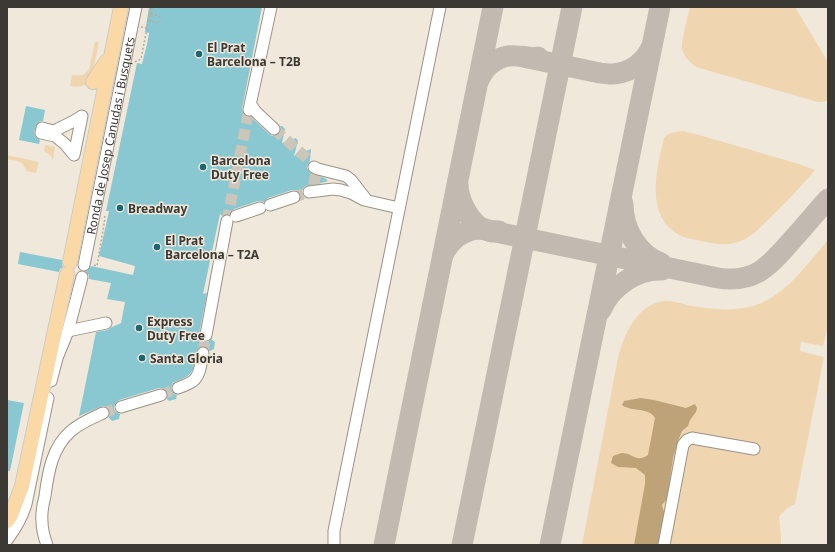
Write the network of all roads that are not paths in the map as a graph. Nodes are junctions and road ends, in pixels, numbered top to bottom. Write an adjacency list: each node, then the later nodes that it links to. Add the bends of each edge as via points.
1 (121, 7): 5 (main road, Ronda de Josep Canudas i Busquets)
2 (136, 7): 11 (lane, Ronda de Josep Canudas i Busquets)
3 (271, 7): 7 (lane, via 250,107)
4 (440, 7): 10 (lane)
5 (110, 56): 6 (main road); 22 (main road, Ronda de Josep Canudas i Busquets, via 22,486)
6 (92, 82)
7 (274, 129)
8 (313, 166): 9 (lane, via 346,176)
9 (370, 202): 10 (lane); 15 (lane, via 341,190 305,192 230,221)
10 (399, 208): 25 (lane, via 334,531)
11 (84, 265)
12 (82, 277): 14 (lane)
13 (106, 323): 14 (lane)
14 (68, 331): 23 (lane, via 53,373 26,504)
15 (206, 335)
16 (203, 353): 17 (lane, via 196,378 193,382)
17 (178, 388)
18 (162, 394): 19 (lane)
19 (121, 407)
20 (103, 413): 24 (lane, via 70,432 60,443 55,454 48,473 42,513 43,533)
21 (754, 449): 26 (lane, via 692,438 687,440 683,445)
22 (7, 521)
23 (7, 540)
24 (47, 545)
25 (334, 545)
26 (664, 545)

